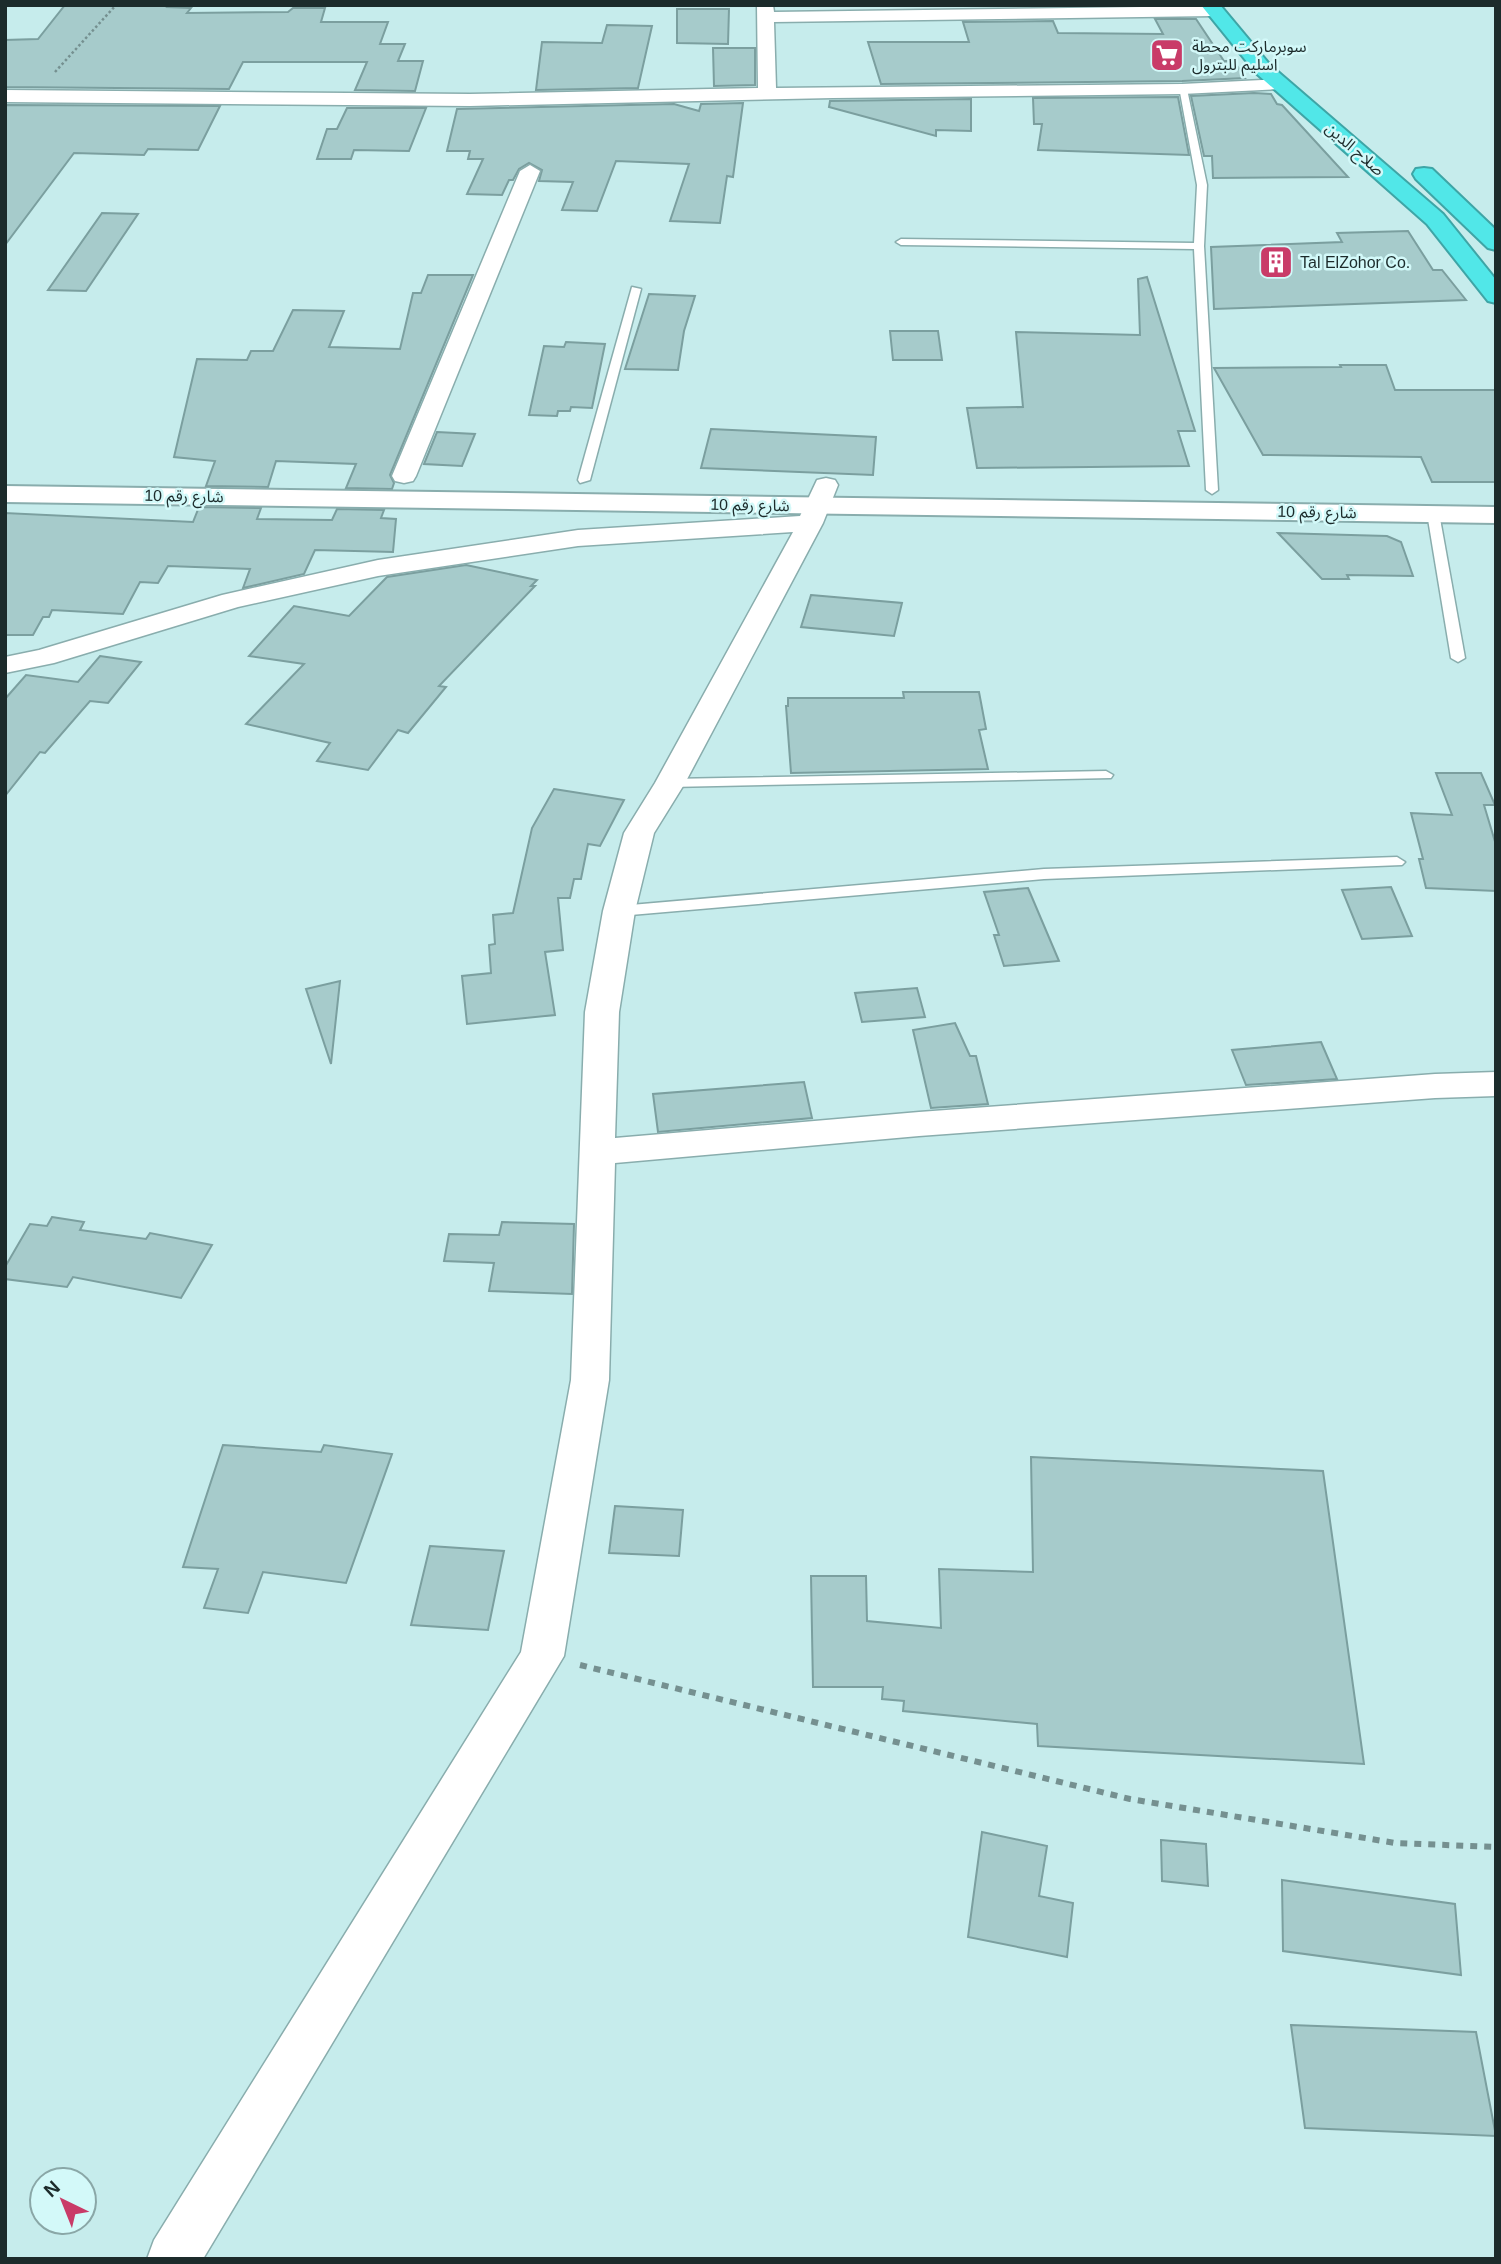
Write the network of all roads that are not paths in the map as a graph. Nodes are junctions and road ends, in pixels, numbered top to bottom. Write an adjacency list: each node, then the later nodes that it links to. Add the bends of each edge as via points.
1 (1212, 8): 2 (street); 3 (highway, صلاح الدين)
2 (765, 11): 5 (street)
3 (1280, 84): 4 (street); 13 (highway, صلاح الدين, via 1435,219)
4 (1182, 89): 5 (street); 11 (lane, via 1202,185)
5 (767, 94): 6 (street, via 483,100)
6 (5, 96)
7 (1403, 157): 10 (highway, صلاح الدين)
8 (530, 171): 15 (street)
9 (901, 242): 11 (lane)
10 (1496, 243)
11 (1199, 246): 17 (lane)
12 (636, 289): 16 (lane)
13 (1496, 296)
14 (5, 471): 15 (main road, شارع رقم 10)
15 (404, 476): 16 (main road, شارع رقم 10)
16 (584, 480): 20 (main road, شارع رقم 10)
17 (1212, 490): 18 (main road, شارع رقم 10); 20 (main road, شارع رقم 10)
18 (1496, 493)
19 (5, 494): 20 (main road, شارع رقم 10)
20 (818, 505): 21 (main road, شارع رقم 10); 24 (street, via 378,568 231,601); 26 (street)
21 (1433, 513): 22 (main road, شارع رقم 10); 23 (lane)
22 (1496, 515)
23 (1458, 658)
24 (5, 665)
25 (1105, 775): 26 (lane)
26 (670, 783): 28 (street, via 639,833)
27 (1397, 862): 28 (lane, via 1044,874)
28 (619, 911): 30 (street, via 601,1012)
29 (1496, 1084): 30 (street, via 919,1124)
30 (597, 1152): 31 (street, via 590,1380 542,1656)
31 (173, 2259)

